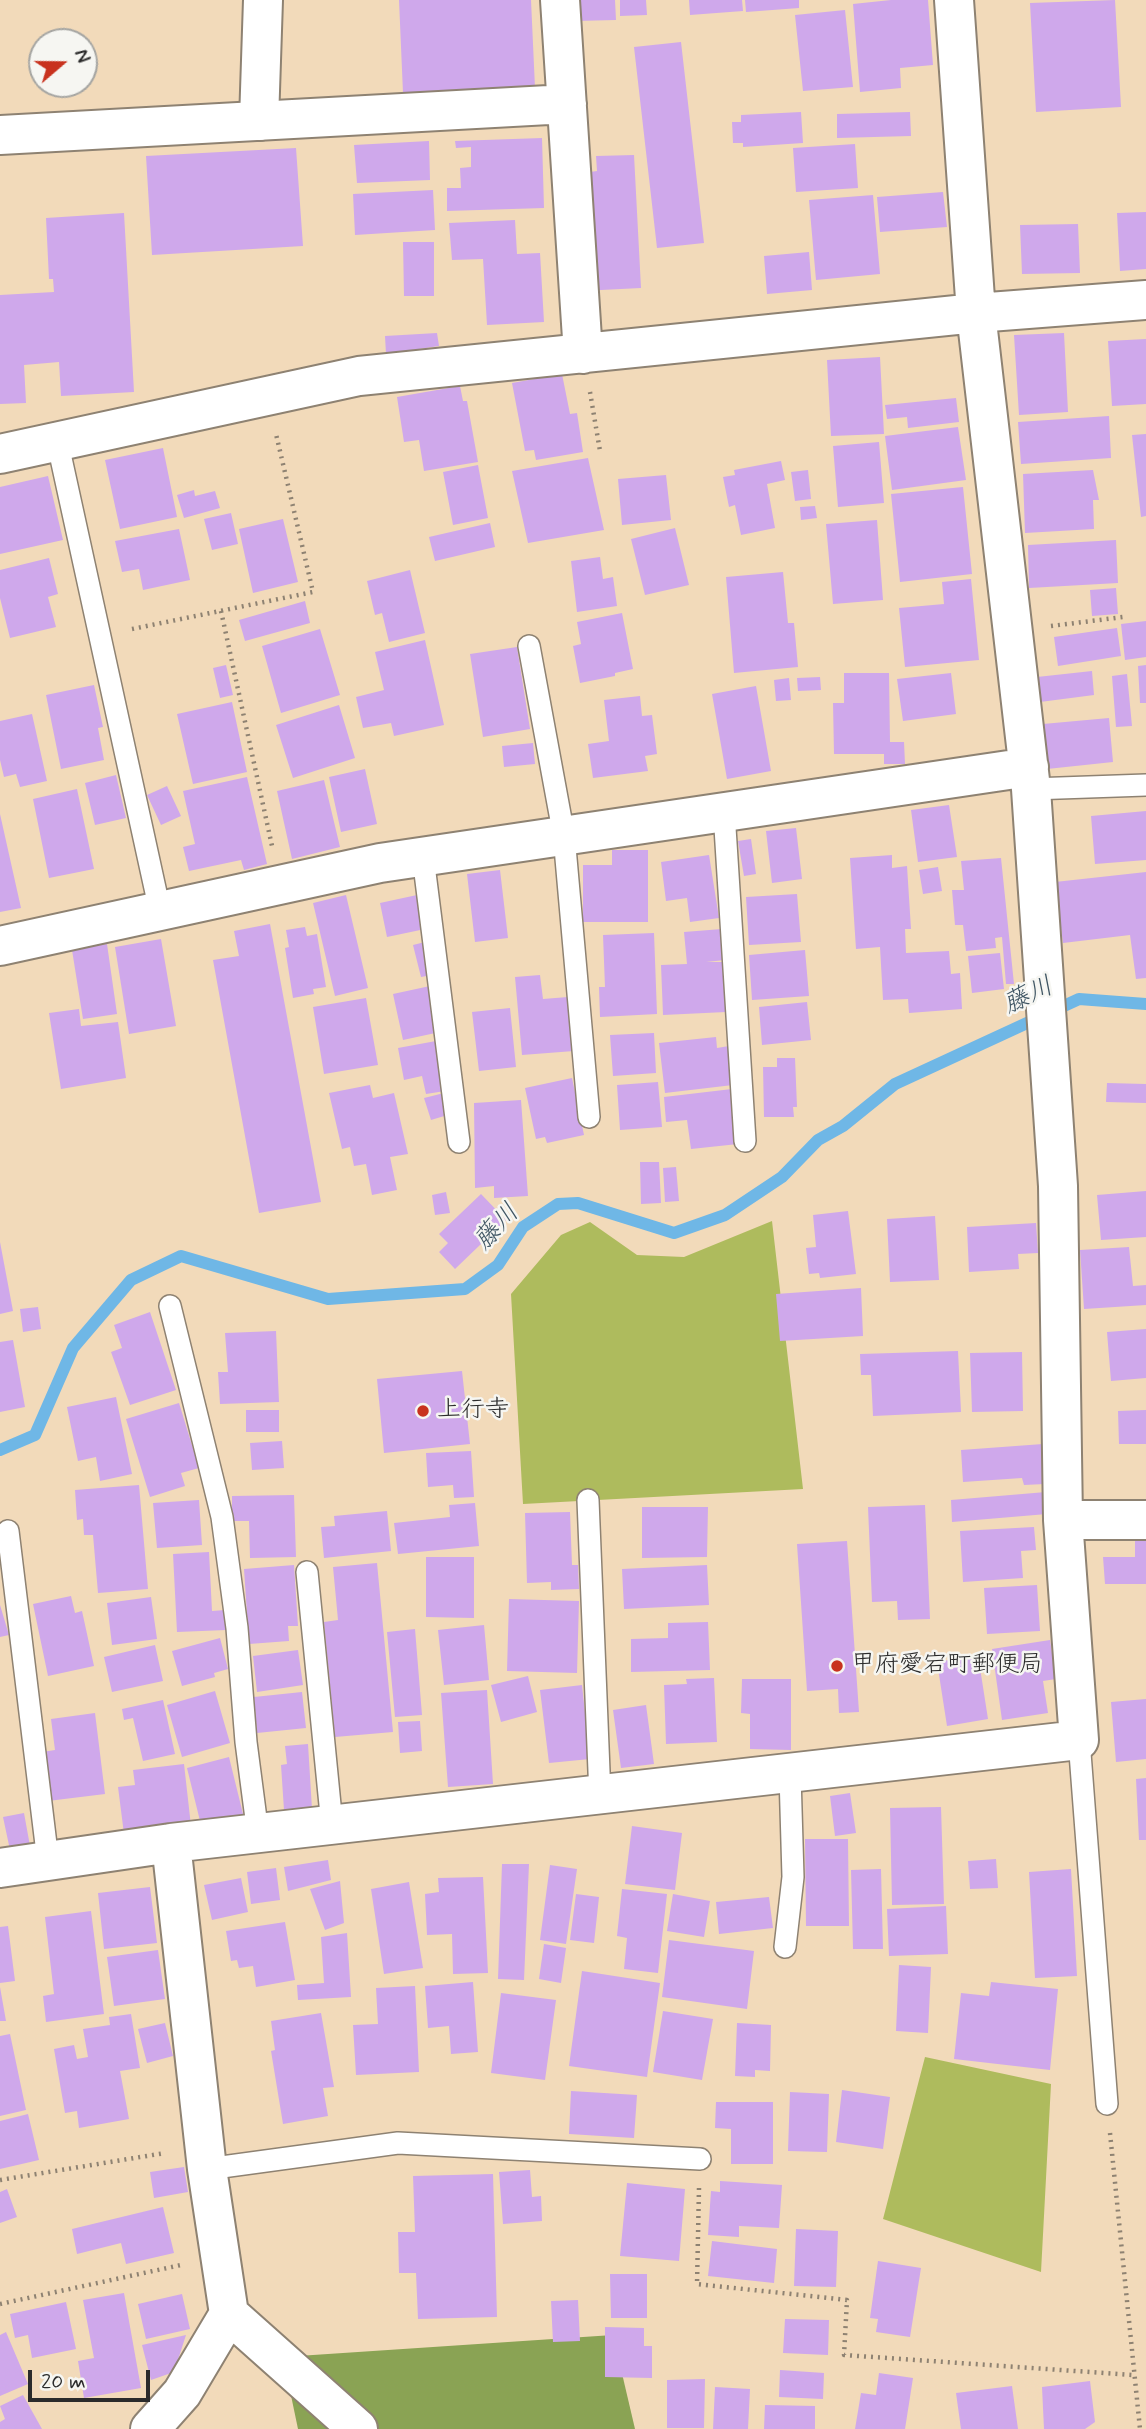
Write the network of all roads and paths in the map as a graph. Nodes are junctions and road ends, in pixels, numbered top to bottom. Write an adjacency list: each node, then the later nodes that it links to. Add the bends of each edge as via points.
1 (263, 0): 5 (street)
2 (560, 0): 4 (street)
3 (954, 0): 8 (street)
4 (567, 104): 5 (street); 9 (street)
5 (259, 121): 6 (street)
6 (0, 135)
7 (1146, 300): 8 (street)
8 (976, 313): 9 (street); 16 (street)
9 (583, 354): 10 (street, via 359,376); 12 (path)
10 (267, 395): 11 (street); 14 (path, via 313,592)
11 (57, 440): 13 (street); 17 (lane)
12 (600, 450)
13 (0, 454)
14 (220, 611): 17 (path); 24 (path)
15 (1123, 617): 16 (path)
16 (1013, 632): 19 (street)
17 (100, 635): 25 (lane)
18 (529, 646): 22 (lane)
19 (1030, 778): 20 (lane); 21 (street); 32 (street, via 1058,1186)
20 (1146, 785)
21 (723, 812): 22 (street); 28 (lane)
22 (564, 836): 23 (street); 27 (lane)
23 (423, 857): 24 (street); 29 (lane)
24 (280, 885): 25 (street)
25 (160, 911): 26 (street)
26 (0, 946)
27 (589, 1117)
28 (745, 1141)
29 (460, 1142)
30 (170, 1306): 40 (lane, via 222,1517)
31 (588, 1500): 38 (lane)
32 (1063, 1520): 33 (street); 36 (street)
33 (1146, 1520)
34 (8, 1531): 42 (lane)
35 (307, 1572): 39 (lane)
36 (1079, 1740): 37 (street); 45 (lane)
37 (790, 1775): 38 (street); 44 (lane, via 793,1877)
38 (600, 1796): 39 (street)
39 (332, 1825): 40 (street)
40 (258, 1834): 41 (street)
41 (171, 1843): 42 (street); 46 (street)
42 (48, 1861): 43 (street)
43 (0, 1868)
44 (785, 1947)
45 (1107, 2105): 52 (path)
46 (206, 2158): 47 (lane, via 398,2143); 48 (path); 49 (street)
47 (700, 2159): 52 (path, via 697,2284 847,2300 844,2355)
48 (0, 2179)
49 (221, 2257): 50 (path); 51 (street)
50 (0, 2304)
51 (229, 2314): 53 (street, via 182,2393); 54 (street)
52 (1133, 2375): 55 (path)
53 (150, 2429)
54 (358, 2429)
55 (1140, 2429)

